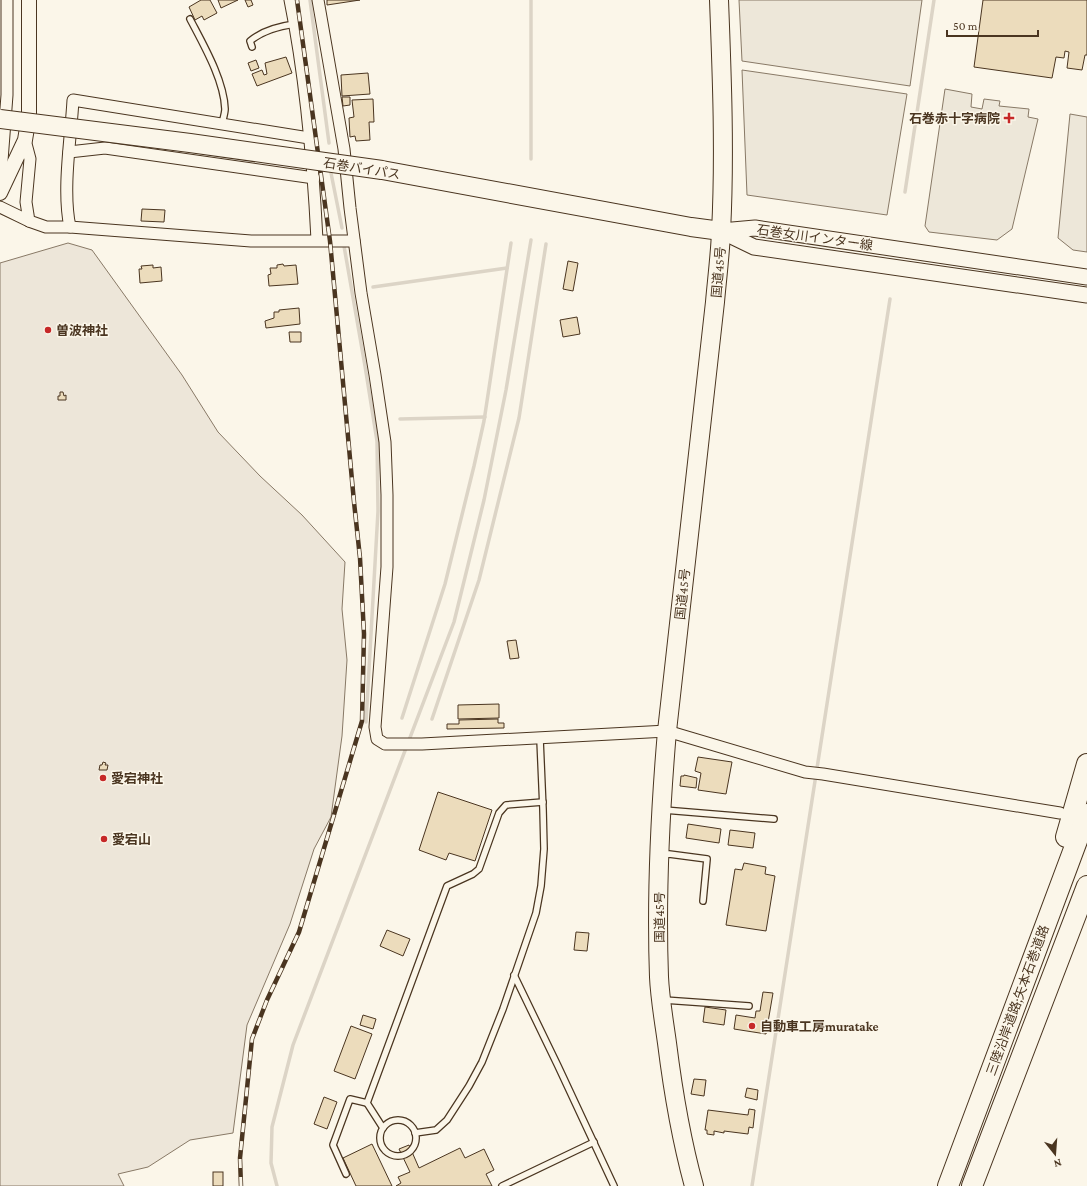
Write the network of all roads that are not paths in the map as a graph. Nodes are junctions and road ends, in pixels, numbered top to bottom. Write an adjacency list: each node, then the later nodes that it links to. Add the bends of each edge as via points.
1 (7, 0): 15 (street, via 7,95)
2 (29, 0): 12 (street, via 29,116)
3 (290, 0): 7 (street)
4 (318, 0): 21 (street, via 344,149)
5 (719, 0): 19 (highway, 国道45号, via 723,152)
6 (190, 19): 10 (lane, via 220,86 225,109)
7 (295, 24): 8 (lane, via 257,36 250,41); 11 (street)
8 (252, 47)
9 (0, 119): 19 (highway, 石巻バイパス, bridge, via 382,170)
10 (222, 124): 11 (street); 13 (street, via 73,100)
11 (309, 138): 14 (street)
12 (25, 140): 15 (street); 17 (street, via 30,159 26,202)
13 (69, 152): 14 (street, via 105,148); 18 (street, via 67,192)
14 (314, 178): 20 (street)
15 (0, 192)
16 (0, 207): 17 (street)
17 (29, 221): 18 (street, via 46,227)
18 (70, 227): 20 (street, via 251,241)
19 (721, 231): 22 (main road, 石巻女川インター線, via 755,228); 23 (main road, 石巻女川インター線, via 754,247); 24 (highway, 国道45号)
20 (317, 240): 21 (street)
21 (354, 241): 25 (street, via 385,442 387,567 375,727 377,739 385,744 422,744)
22 (1087, 277)
23 (1087, 295)
24 (667, 731): 25 (street); 28 (highway, 国道45号); 29 (street, via 805,772)
25 (540, 738): 27 (lane)
26 (1087, 764): 35 (highway, via 1067,833)
27 (543, 802): 37 (lane, via 544,849 541,886 536,913); 40 (lane, via 506,805 499,813 479,869 447,886)
28 (661, 809): 31 (lane); 32 (highway, 国道45号)
29 (1060, 813)
30 (1087, 814): 35 (highway, 三陸沿岸道路;矢本石巻道路)
31 (774, 819)
32 (659, 855): 34 (lane, via 707,859); 38 (highway, 国道45号, via 659,978)
33 (1087, 886): 44 (highway, 三陸沿岸道路;矢本石巻道路)
34 (703, 901)
35 (1050, 913): 49 (highway, 三陸沿岸道路;矢本石巻道路)
36 (1087, 922): 44 (highway, via 1049,1015)
37 (514, 975): 42 (lane, via 482,1062 469,1086 447,1120 436,1130); 43 (lane)
38 (662, 1000): 39 (lane); 48 (highway, 国道45号, via 673,1089 683,1146)
39 (749, 1006)
40 (367, 1103): 41 (lane); 45 (lane, via 350,1099 333,1145)
41 (383, 1128): 42 (lane, via 389,1122 400,1120 410,1125); 42 (lane, via 380,1136 382,1147 396,1156 411,1151 416,1140)
42 (415, 1133)
43 (594, 1142): 46 (lane); 47 (lane)
44 (988, 1145): 50 (highway, 三陸沿岸道路;矢本石巻道路)
45 (346, 1174)
46 (502, 1186)
47 (614, 1186)
48 (694, 1186)
49 (948, 1186)
50 (972, 1186)

